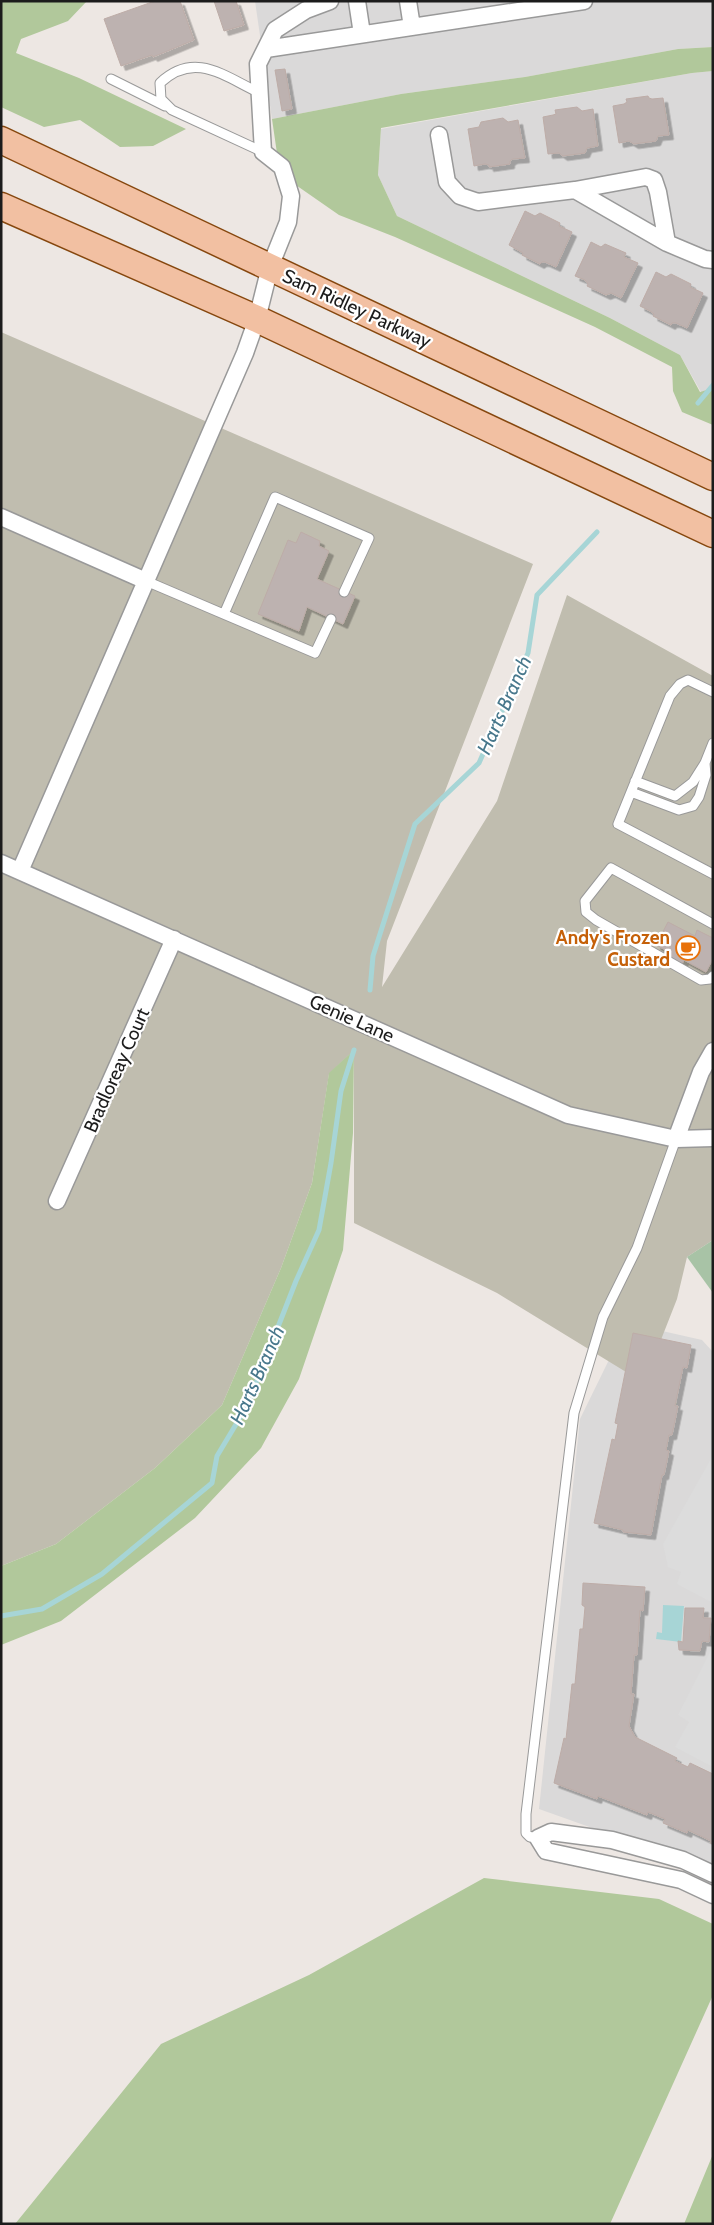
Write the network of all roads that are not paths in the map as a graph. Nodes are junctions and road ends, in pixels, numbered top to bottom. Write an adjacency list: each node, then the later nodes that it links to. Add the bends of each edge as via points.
1 (330, 1): 7 (street, via 306,10 274,30)
2 (357, 1): 6 (street)
3 (408, 1): 5 (street)
4 (584, 1): 5 (street)
5 (412, 27): 6 (street)
6 (362, 34): 7 (street)
7 (266, 48): 9 (street, via 258,64)
8 (110, 79): 10 (lane)
9 (260, 93): 10 (lane, via 217,70 200,66 176,71 160,83 162,99); 13 (street)
10 (172, 110): 13 (lane)
11 (438, 135): 14 (street, via 447,182 460,196 478,202)
12 (1, 140): 18 (main road, Sam Ridley Parkway)
13 (263, 152): 18 (street, via 282,167 291,196 288,222)
14 (575, 190): 16 (street); 16 (street, via 646,177 654,180)
15 (1, 206): 19 (main road)
16 (667, 243): 17 (street)
17 (713, 260)
18 (270, 267): 19 (street); 20 (main road, Sam Ridley Parkway)
19 (257, 319): 22 (main road); 24 (street)
20 (713, 477)
21 (1, 517): 24 (street)
22 (705, 527): 23 (main road)
23 (713, 544)
24 (146, 581): 26 (lane); 34 (street)
25 (344, 592): 26 (lane, via 369,538 275,497)
26 (224, 614): 27 (lane, via 315,653)
27 (331, 619)
28 (713, 692): 31 (lane, via 688,680 680,684 670,696)
29 (713, 743): 30 (lane)
30 (705, 762): 31 (lane, via 693,782 675,796); 32 (lane, via 706,775 699,797 687,810 665,806)
31 (636, 781): 32 (lane)
32 (631, 792): 35 (lane, via 618,824)
33 (1, 863): 34 (street, Genie Lane)
34 (20, 871): 37 (street, Genie Lane)
35 (713, 874)
36 (713, 924): 38 (lane, via 611,868 585,902 586,912 702,980)
37 (174, 939): 41 (street, Genie Lane, via 568,1115); 42 (street, Bradloreay Court)
38 (713, 976)
39 (713, 1051): 41 (street)
40 (713, 1138): 41 (street, Genie Lane)
41 (676, 1139): 43 (lane, via 637,1248 603,1318 574,1413 526,1814 526,1833)
42 (57, 1201)
43 (538, 1838): 44 (street, via 551,1832 612,1840 683,1860); 45 (street, via 546,1851 681,1880)
44 (713, 1874)
45 (713, 1895)

